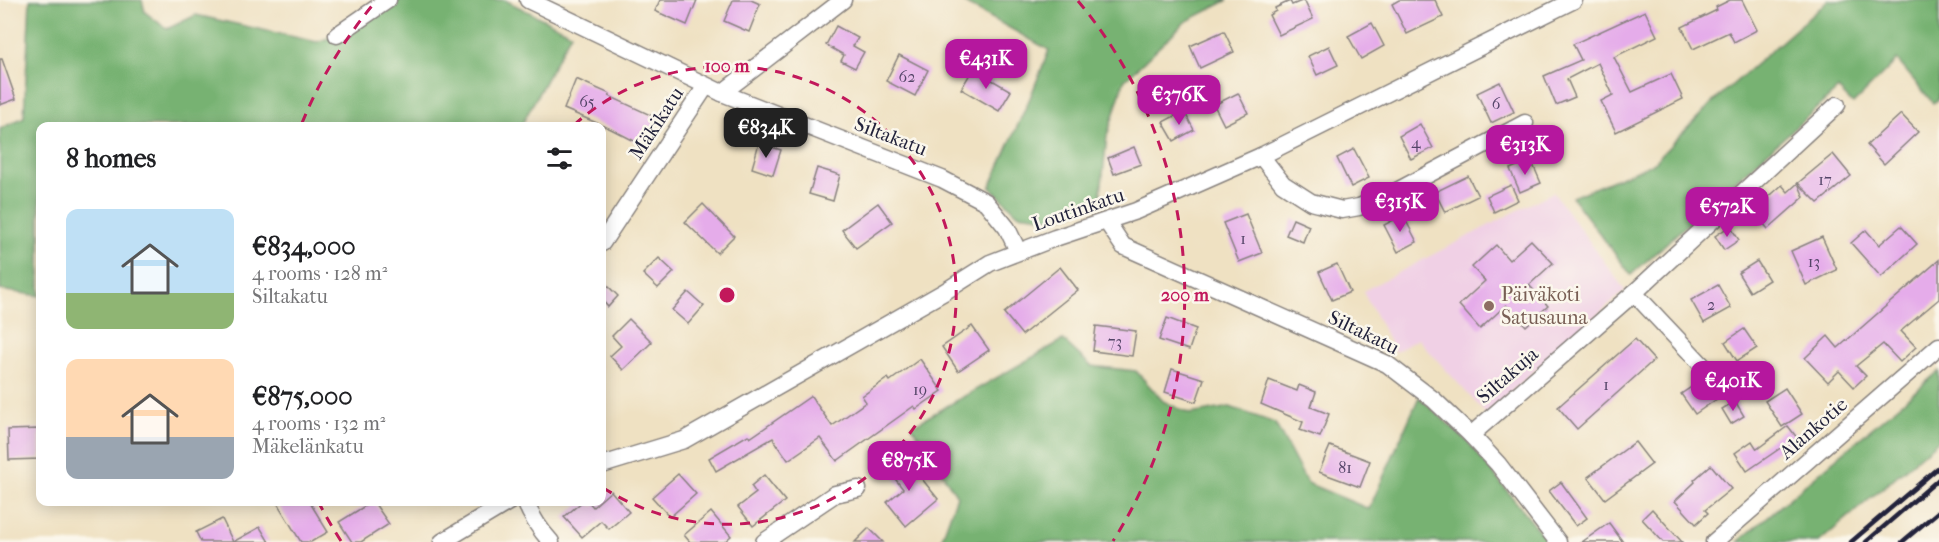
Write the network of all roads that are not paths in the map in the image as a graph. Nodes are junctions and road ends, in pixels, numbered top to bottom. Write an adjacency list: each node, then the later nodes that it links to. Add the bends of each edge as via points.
1 (388, 0): 5 (street)
2 (528, 0): 6 (street, Siltakatu)
3 (843, 0): 7 (street)
4 (1574, 0): 10 (street, Loutinkatu)
5 (337, 35)
6 (706, 86): 7 (street, Siltakatu); 12 (street, Mäkikatu)
7 (722, 93): 13 (street, Siltakatu, via 942,179 986,202 1007,228)
8 (1837, 105): 14 (street, Siltakuja)
9 (1525, 123): 10 (street, via 1397,191 1342,210 1311,202 1283,184)
10 (1261, 156): 11 (street, Loutinkatu)
11 (1107, 222): 13 (street, Loutinkatu); 17 (street, Siltakatu, via 1123,246 1387,364)
12 (606, 237)
13 (1018, 251): 18 (street, Loutinkatu, via 973,272 684,440)
14 (1634, 293): 16 (street); 17 (street, Siltakuja)
15 (1939, 346): 26 (street, Alankotie)
16 (1703, 366)
17 (1471, 435): 25 (street, Siltakatu)
18 (606, 464)
19 (858, 489): 24 (street, via 835,494)
20 (502, 506): 22 (street)
21 (528, 506): 23 (street)
22 (442, 542)
23 (551, 542)
24 (764, 542)
25 (1558, 542)
26 (1714, 542)

